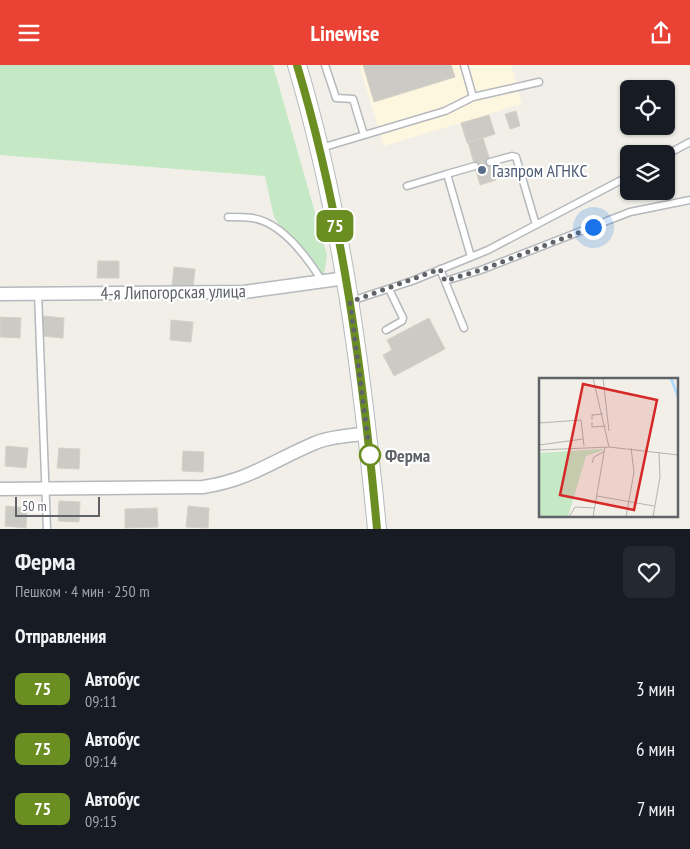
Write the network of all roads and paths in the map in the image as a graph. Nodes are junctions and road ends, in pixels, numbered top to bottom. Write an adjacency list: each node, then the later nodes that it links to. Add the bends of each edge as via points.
1 (297, 65): 8 (street)
2 (325, 65): 6 (lane, via 336,98 353,99)
3 (464, 65): 5 (lane)
4 (539, 82): 5 (lane)
5 (473, 97): 6 (lane, via 445,111)
6 (364, 135): 8 (lane)
7 (690, 143): 9 (lane)
8 (320, 148): 20 (street)
9 (675, 150)
10 (490, 162): 17 (lane, via 516,157)
11 (475, 166): 12 (lane)
12 (447, 174): 14 (lane); 18 (lane)
13 (620, 181): 17 (lane)
14 (407, 186)
15 (690, 200): 22 (lane, via 630,213)
16 (228, 217): 21 (lane, via 253,218 274,228 310,261)
17 (536, 225): 18 (lane)
18 (471, 257): 19 (lane)
19 (440, 269): 22 (lane); 23 (lane)
20 (346, 278): 21 (street, 4-я Липогорская улица); 26 (street)
21 (322, 281): 24 (street, 4-я Липогорская улица, via 244,292)
22 (445, 281): 27 (lane)
23 (389, 289): 26 (lane); 28 (lane, via 403,317 398,324)
24 (38, 293): 25 (street, 4-я Липогорская улица); 30 (lane)
25 (0, 294)
26 (350, 302): 29 (street)
27 (464, 328)
28 (386, 330)
29 (368, 433): 30 (street, via 316,442 271,466 229,483 203,487); 33 (street)
30 (45, 488): 31 (street); 32 (lane)
31 (0, 489)
32 (47, 529)
33 (377, 529)

